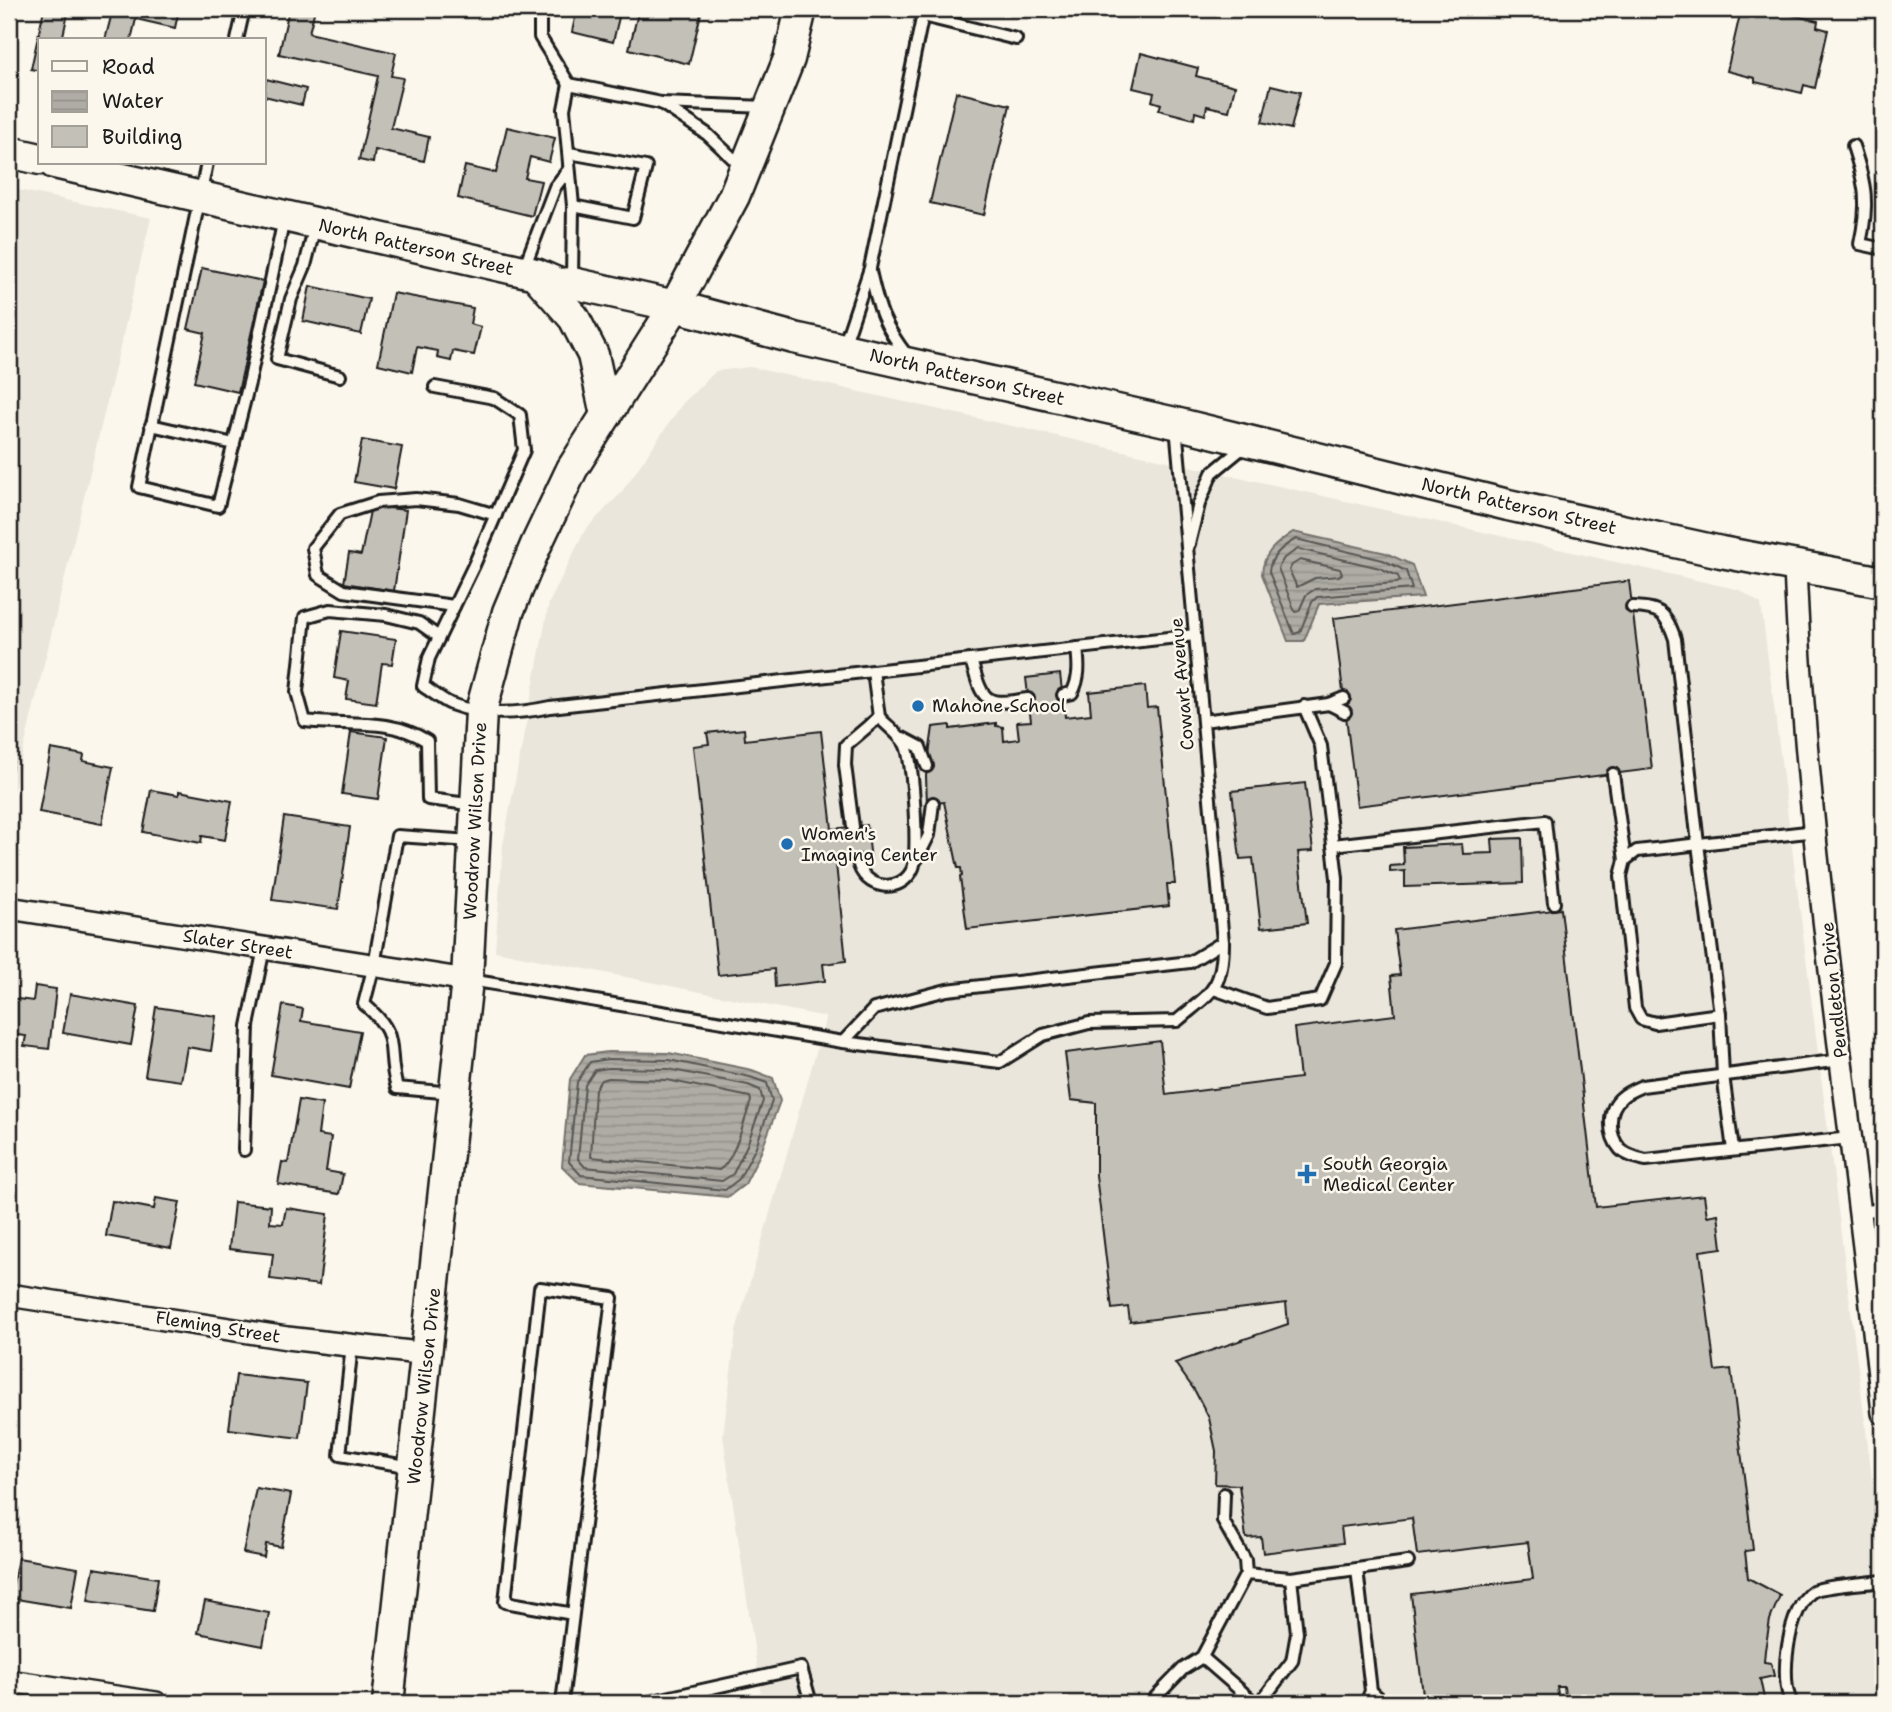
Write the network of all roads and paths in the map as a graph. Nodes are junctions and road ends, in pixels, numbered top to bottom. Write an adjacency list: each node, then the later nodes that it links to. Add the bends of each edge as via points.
1 (244, 9): 5 (lane)
2 (540, 9): 7 (lane, via 540,37)
3 (801, 9): 9 (main road, Woodrow Wilson Drive, via 789,60)
4 (923, 13): 6 (lane); 23 (lane)
5 (237, 38)
6 (1016, 39)
7 (569, 84): 8 (lane); 12 (lane, via 564,109)
8 (661, 103): 9 (lane); 17 (lane, via 707,134)
9 (770, 107): 17 (main road, Woodrow Wilson Drive)
10 (1853, 146): 22 (lane, via 1867,215 1860,244)
11 (9, 152): 13 (main road)
12 (569, 153): 16 (lane); 19 (lane, via 646,167 633,218)
13 (38, 159)
14 (58, 164): 18 (main road, North Patterson Street)
15 (207, 164): 18 (lane)
16 (569, 169): 19 (lane); 24 (lane, via 555,187)
17 (745, 170): 26 (main road, Woodrow Wilson Drive)
18 (199, 197): 20 (main road, North Patterson Street); 33 (lane)
19 (573, 206): 25 (lane)
20 (284, 216): 21 (main road, North Patterson Street); 35 (lane)
21 (315, 223): 24 (main road, North Patterson Street); 29 (lane, via 277,359)
22 (1883, 249)
23 (870, 268): 27 (lane); 28 (lane, via 879,312)
24 (529, 273): 25 (main road, North Patterson Street, via 559,284); 31 (main road, via 574,318 593,355)
25 (572, 283): 26 (main road, North Patterson Street)
26 (675, 306): 27 (main road, North Patterson Street); 31 (main road, Woodrow Wilson Drive)
27 (843, 349): 28 (main road, North Patterson Street)
28 (914, 365): 32 (main road, North Patterson Street)
29 (340, 376)
30 (435, 387): 36 (lane, via 494,398 520,415 524,450)
31 (606, 415): 52 (main road, Woodrow Wilson Drive, via 572,469 508,612)
32 (1175, 423): 34 (main road, North Patterson Street); 37 (lane, Cowart Avenue)
33 (151, 425): 35 (lane); 35 (lane, via 139,487 218,506)
34 (1251, 442): 37 (lane, via 1212,473); 38 (main road, North Patterson Street, via 1508,505)
35 (234, 444)
36 (496, 515): 40 (lane); 40 (lane, via 416,499 378,502 340,514 313,548 318,575 344,591)
37 (1187, 553): 42 (lane, Cowart Avenue)
38 (1796, 566): 39 (main road, North Patterson Street); 62 (street, Pendleton Drive)
39 (1883, 582)
40 (454, 606): 43 (lane)
41 (1632, 607): 64 (lane, via 1654,608 1668,619 1675,639)
42 (1195, 635): 44 (lane); 55 (lane, Cowart Avenue)
43 (439, 637): 52 (lane, via 424,686 450,704); 60 (lane, via 419,623 386,615 330,610 305,617 298,692 305,721 400,728 427,741 428,799)
44 (1077, 648): 45 (lane); 47 (lane, via 1077,685 1072,693)
45 (971, 660): 46 (lane); 49 (lane, via 980,689 991,700)
46 (873, 671): 52 (lane, via 520,713); 54 (lane)
47 (1063, 695)
48 (1344, 698): 50 (lane)
49 (1028, 699)
50 (1329, 704): 51 (lane); 53 (lane)
51 (1304, 706): 55 (lane); 65 (lane, via 1321,746)
52 (481, 711): 60 (main road, Woodrow Wilson Drive)
53 (1345, 712)
54 (879, 718): 56 (lane); 61 (lane, via 846,745)
55 (1202, 721): 71 (lane, Cowart Avenue)
56 (897, 735): 57 (lane, via 920,747); 68 (lane, via 907,746 916,848)
57 (927, 765)
58 (1613, 774): 66 (lane)
59 (933, 803): 68 (lane, via 929,835)
60 (476, 805): 63 (main road, Woodrow Wilson Drive)
61 (853, 827)
62 (1816, 831): 64 (lane); 80 (street, Pendleton Drive)
63 (474, 841): 73 (lane, via 397,836); 74 (main road, Woodrow Wilson Drive)
64 (1698, 844): 66 (lane, via 1637,851); 76 (lane)
65 (1334, 845): 69 (lane, via 1545,821); 75 (lane, via 1336,963 1320,1000 1267,1008)
66 (1625, 860): 76 (lane, via 1621,876 1635,1008 1641,1019 1655,1023)
67 (858, 861): 68 (lane, via 860,872 872,883 886,886 902,882)
68 (913, 868)
69 (1554, 903)
70 (9, 908): 72 (street, Slater Street)
71 (1223, 942): 75 (lane, Cowart Avenue, via 1223,969); 79 (lane, via 1190,962 947,989 874,1009)
72 (264, 948): 73 (street, Slater Street); 84 (lane, via 248,1026)
73 (374, 965): 74 (street, Slater Street); 82 (lane, via 364,1004 381,1018 391,1038 397,1088)
74 (467, 980): 79 (lane); 82 (main road, Woodrow Wilson Drive)
75 (1214, 989): 79 (lane, via 1177,1021 1089,1023 1043,1035 1000,1062)
76 (1720, 1014): 81 (lane)
77 (1883, 1039): 78 (path)
78 (1876, 1040)
79 (843, 1042)
80 (1842, 1060): 81 (lane); 83 (street, Pendleton Drive)
81 (1723, 1075): 85 (lane); 85 (lane, via 1642,1086 1620,1098 1612,1112 1611,1131 1620,1149 1646,1160)
82 (455, 1093): 90 (main road, Woodrow Wilson Drive)
83 (1850, 1138): 85 (lane); 87 (street, Pendleton Drive)
84 (244, 1150)
85 (1733, 1150)
86 (1883, 1209): 87 (lane)
87 (1858, 1212): 91 (street, Pendleton Drive)
88 (9, 1295): 89 (street, Fleming Street)
89 (352, 1346): 90 (street, Fleming Street); 92 (lane, via 340,1455)
90 (428, 1354): 92 (main road, Woodrow Wilson Drive)
91 (1883, 1413)
92 (415, 1467): 104 (main road, Woodrow Wilson Drive)
93 (1224, 1494): 96 (lane, via 1223,1521 1245,1560)
94 (1408, 1562): 95 (lane)
95 (1357, 1569): 97 (lane); 102 (lane)
96 (1246, 1574): 97 (lane); 100 (lane)
97 (1291, 1578): 109 (lane, via 1297,1633 1292,1661)
98 (1883, 1581): 112 (lane, via 1814,1591 1802,1603 1789,1637 1788,1698)
99 (573, 1614): 99 (lane, via 612,1298 540,1288 505,1602); 105 (lane)
100 (1202, 1657): 108 (lane, via 1182,1669); 109 (lane)
101 (9, 1681): 103 (street)
102 (1371, 1691): 110 (lane); 111 (lane)
103 (156, 1703)
104 (388, 1703)
105 (562, 1703)
106 (644, 1703): 107 (lane, via 801,1668)
107 (811, 1703)
108 (1150, 1703)
109 (1258, 1703)
110 (1366, 1703)
111 (1381, 1703)
112 (1792, 1703)

